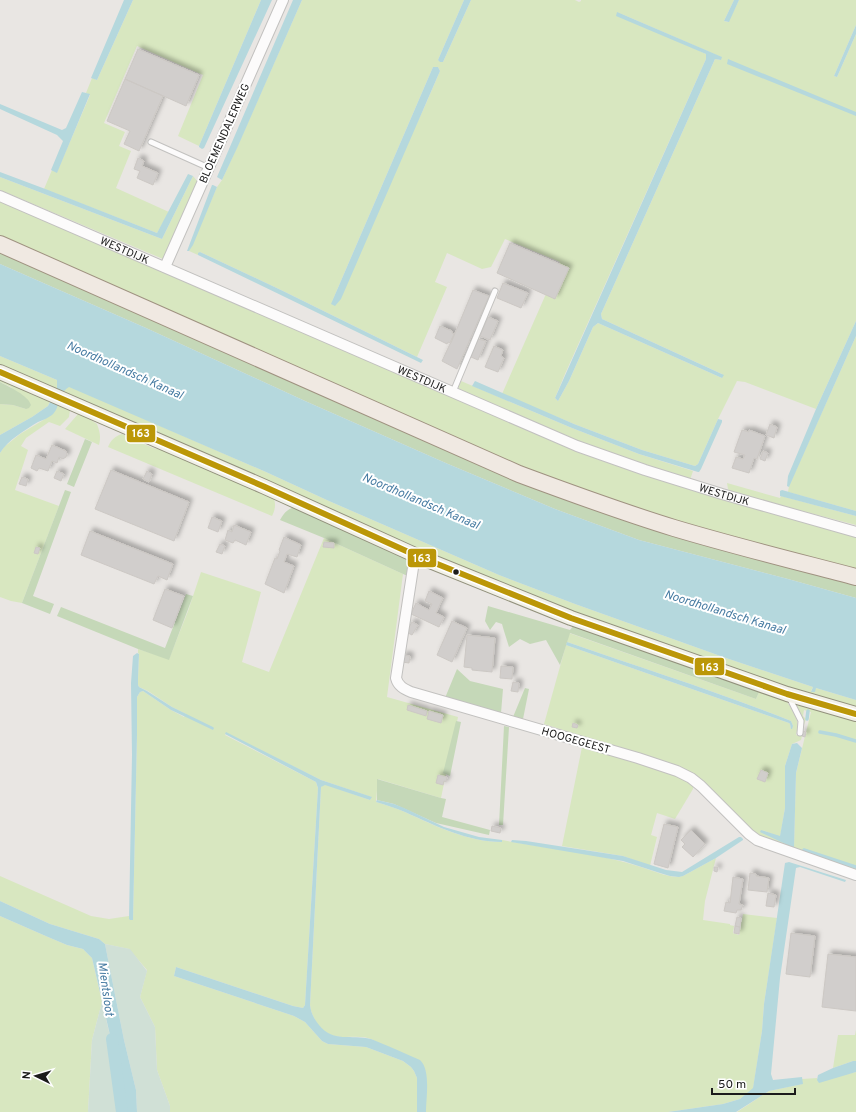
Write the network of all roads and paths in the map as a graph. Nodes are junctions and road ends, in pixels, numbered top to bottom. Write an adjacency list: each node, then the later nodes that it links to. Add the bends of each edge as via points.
1 (283, 0): 3 (street, BLOEMENDALERWEG)
2 (151, 142): 3 (lane)
3 (209, 168): 6 (street, BLOEMENDALERWEG)
4 (0, 196): 6 (street, WESTDIJK)
5 (0, 244): 12 (main road, via 519,474 675,528)
6 (165, 267): 9 (street, WESTDIJK)
7 (495, 291): 9 (lane)
8 (0, 372): 11 (street)
9 (453, 392): 10 (street, WESTDIJK, via 577,446 645,470)
10 (856, 532)
11 (415, 555): 13 (street, via 571,618); 16 (street, HOOGEGEEST, via 396,678 404,689 677,770 701,786 757,840)
12 (856, 577)
13 (787, 694): 14 (street); 15 (lane, via 800,721)
14 (856, 714)
15 (800, 733)
16 (856, 875)

